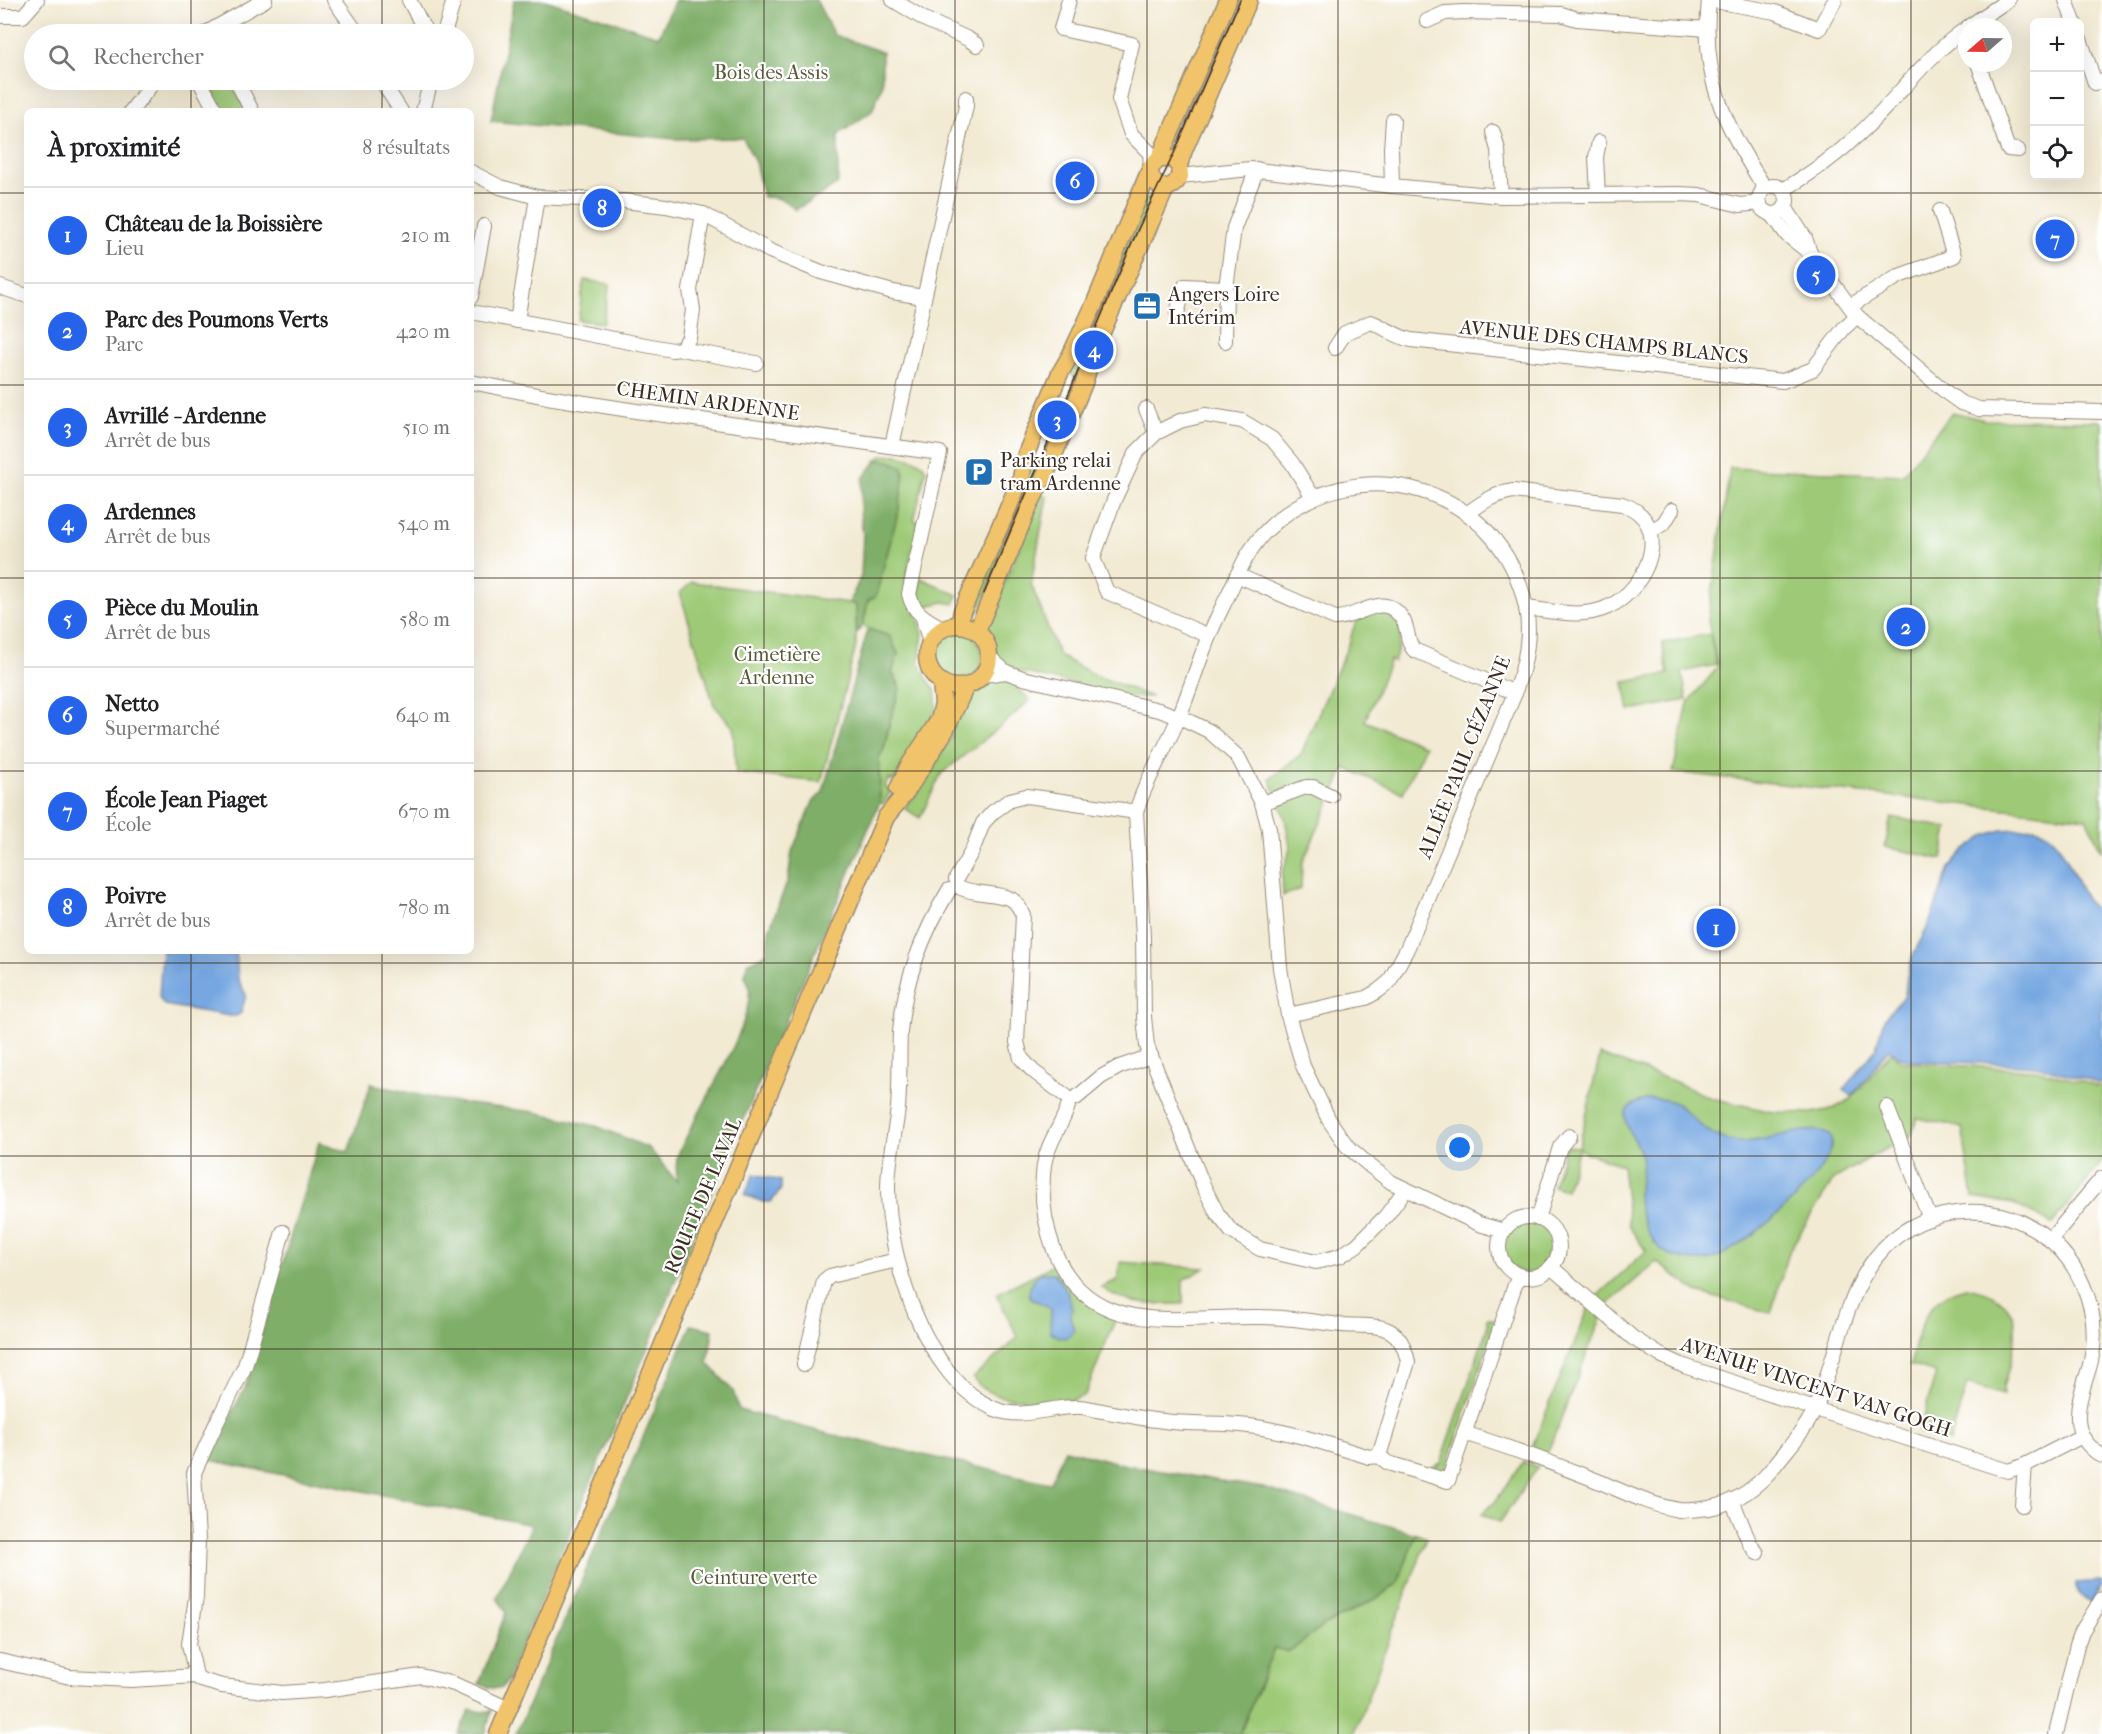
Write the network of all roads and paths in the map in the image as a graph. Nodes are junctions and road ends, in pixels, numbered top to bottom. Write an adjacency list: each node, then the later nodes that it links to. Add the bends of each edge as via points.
1 (37, 0): 16 (street, via 22,16)
2 (265, 0): 20 (street)
3 (334, 0): 21 (street)
4 (344, 0): 22 (street)
5 (409, 0): 23 (street)
6 (454, 0): 24 (street)
7 (893, 0): 27 (street)
8 (1069, 0): 46 (street, via 1061,29 1132,44 1119,99 1131,134 1150,153)
9 (1228, 0): 46 (main road)
10 (1249, 0): 48 (main road)
11 (1709, 0): 12 (street, via 1775,12 1819,29); 25 (street)
12 (1835, 0)
13 (2008, 0): 17 (street)
14 (2066, 0): 18 (street)
15 (1561, 7): 19 (street, via 1464,12); 25 (street, via 1577,19)
16 (0, 16)
17 (1982, 18)
18 (2073, 18)
19 (1427, 21)
20 (224, 24)
21 (351, 24)
22 (355, 24)
23 (422, 24)
24 (447, 24)
25 (1707, 29): 52 (street, via 1712,73 1725,120)
26 (1958, 34): 53 (street, via 1923,65 1859,135)
27 (977, 45)
28 (2084, 53): 30 (street, via 2095,83)
29 (1981, 72): 45 (street, via 2008,149)
30 (2102, 81)
31 (148, 90): 37 (street)
32 (204, 90): 38 (street)
33 (241, 90): 39 (street)
34 (387, 90): 40 (street)
35 (428, 90): 41 (street)
36 (966, 98): 66 (street)
37 (133, 108)
38 (214, 108)
39 (250, 108)
40 (399, 108)
41 (424, 108)
42 (1393, 120): 50 (street)
43 (1493, 132): 55 (street)
44 (1599, 142): 54 (street)
45 (2018, 150)
46 (1154, 166): 48 (main road, via 1172,159); 51 (main road, via 1152,179); 87 (main road, via 1060,373 1026,454 1021,478 962,611)
47 (1257, 169): 48 (street, via 1207,175); 50 (street); 64 (street, via 1234,228)
48 (1180, 171): 51 (main road, via 1173,186)
49 (474, 174): 56 (street, via 500,187)
50 (1392, 186): 55 (street)
51 (1166, 188): 88 (main road)
52 (1765, 188): 53 (street, via 1775,186); 57 (street)
53 (1783, 190): 58 (street, via 1787,198)
54 (1598, 195): 55 (street); 57 (street, via 1691,195 1740,205)
55 (1501, 196)
56 (537, 197): 60 (street, via 624,201); 70 (street)
57 (1760, 203): 58 (street, via 1764,210)
58 (1779, 210): 67 (street, via 1787,235 1810,253)
59 (1940, 212): 67 (street, AVENUE DES CHAMPS BLANCS, via 1954,256 1899,276)
60 (703, 214): 66 (street, via 770,251 821,272); 73 (street, via 690,290 692,320)
61 (484, 226): 62 (street)
62 (474, 281)
63 (0, 287): 65 (street)
64 (1226, 288): 68 (street, via 1185,286); 71 (street)
65 (24, 295)
66 (923, 297): 79 (street)
67 (1854, 311): 72 (street, AVENUE DES CHAMPS BLANCS, via 1813,369 1783,381 1411,340 1371,322 1345,333); 77 (street, via 1961,403 1979,408)
68 (1177, 312)
69 (474, 313): 70 (street)
70 (517, 321): 73 (street)
71 (1225, 341)
72 (1335, 348)
73 (681, 350): 74 (street)
74 (756, 363)
75 (474, 383): 79 (street, CHEMIN ARDENNE, via 636,411)
76 (1146, 409): 78 (street)
77 (2102, 412)
78 (1156, 433): 80 (street, via 1180,421 1205,416 1242,421 1272,439); 89 (street, via 1136,453 1093,558 1107,592)
79 (892, 446): 86 (street, CHEMIN ARDENNE, via 940,453 909,588 912,604)
80 (1313, 496): 82 (street, ALLÉE PAUL CÉZANNE, via 1382,483 1432,495); 84 (street, ALLÉE PAUL CÉZANNE, via 1266,530)
81 (1672, 510): 83 (street, via 1664,523)
82 (1468, 513): 83 (street, via 1490,497 1513,491 1622,504 1641,514); 85 (street, ALLÉE PAUL CÉZANNE, via 1503,552)
83 (1651, 531): 85 (street, via 1652,551 1635,586 1608,608 1579,613)
84 (1237, 575): 89 (street, ALLÉE PAUL CÉZANNE); 96 (street, via 1335,618 1375,605 1390,609 1402,619 1414,650)
85 (1526, 608): 96 (street, ALLÉE PAUL CÉZANNE, via 1525,656)
86 (923, 618): 87 (street); 90 (street)
87 (951, 627): 88 (main road); 90 (main road, via 936,634)
88 (977, 631): 91 (main road, via 985,641)
89 (1209, 636): 97 (street, ALLÉE PAUL CÉZANNE)
90 (930, 643): 94 (main road, via 928,665)
91 (989, 657): 92 (street); 93 (main road)
92 (1006, 672): 93 (street); 97 (street)
93 (983, 675): 95 (main road)
94 (941, 682): 95 (main road); 101 (main road, via 943,704 939,720 908,767)
95 (966, 686): 101 (main road, ROUTE DE LAVAL, via 945,731)
96 (1515, 693): 103 (street, ALLÉE PAUL CÉZANNE, via 1407,949 1389,982 1366,998)
97 (1179, 717): 99 (street, via 1209,731 1238,758); 100 (street, ALLÉE PAUL CÉZANNE)
98 (1330, 796): 99 (street, via 1306,787)
99 (1262, 803): 103 (street, via 1269,829 1280,968)
100 (1136, 812): 102 (street, via 1026,796 1010,800 983,824); 104 (street, via 1144,1017)
101 (886, 817): 132 (main road, ROUTE DE LAVAL)
102 (956, 885): 105 (street, via 1012,899 1023,915 1017,1042 1021,1058); 115 (street, via 929,924 914,964 900,1031 898,1107 888,1186)
103 (1288, 1015): 109 (street, via 1304,1066 1329,1120 1347,1146)
104 (1151, 1056): 105 (street, via 1119,1067); 109 (street, via 1217,1213 1231,1231 1260,1249 1316,1262 1340,1256 1374,1230)
105 (1070, 1100): 123 (street, via 1044,1163 1041,1194 1046,1228 1058,1258 1078,1288 1101,1306 1143,1318 1263,1317 1387,1328 1398,1336 1408,1362)
106 (1887, 1107): 111 (street)
107 (1569, 1136): 110 (street, via 1560,1147)
108 (2102, 1178): 114 (street)
109 (1405, 1190): 112 (street, via 1479,1224)
110 (1539, 1215): 112 (street, via 1517,1220); 116 (street, via 1557,1240 1557,1256)
111 (1930, 1219): 114 (street, via 1968,1211 1995,1214 2022,1222); 120 (street, via 1894,1239 1865,1272)
112 (1504, 1231): 117 (street, via 1499,1242 1501,1258 1507,1268)
113 (284, 1232): 131 (street, via 245,1366 194,1473 198,1539 189,1644)
114 (2050, 1240): 118 (street, via 2076,1269 2089,1298)
115 (897, 1260): 119 (street, via 824,1281); 123 (street, via 911,1306 935,1351 962,1387 998,1410 1030,1413 1076,1406 1167,1422 1233,1424 1276,1430 1369,1457)
116 (1551, 1267): 117 (street, via 1535,1276); 120 (street, AVENUE VINCENT VAN GOGH, via 1633,1338 1660,1355)
117 (1521, 1276): 121 (street)
118 (2096, 1363): 122 (street, via 2078,1414)
119 (804, 1364)
120 (1815, 1409): 125 (street, AVENUE VINCENT VAN GOGH, via 2008,1471); 126 (street, via 1765,1478)
121 (1464, 1432): 123 (street, via 1448,1481 1388,1463); 126 (street, via 1680,1510 1712,1507)
122 (2082, 1436): 124 (street); 125 (street, AVENUE VINCENT VAN GOGH)
123 (1379, 1456)
124 (2102, 1456)
125 (2025, 1465): 127 (street)
126 (1732, 1500): 128 (street)
127 (2022, 1505)
128 (1757, 1553)
129 (2102, 1600): 134 (street, via 2077,1645)
130 (0, 1660): 131 (street, via 70,1677 131,1680)
131 (196, 1676): 132 (street, via 222,1686 282,1693 421,1676 454,1684)
132 (509, 1709): 133 (main road, ROUTE DE LAVAL)
133 (498, 1734)
134 (2056, 1734)

